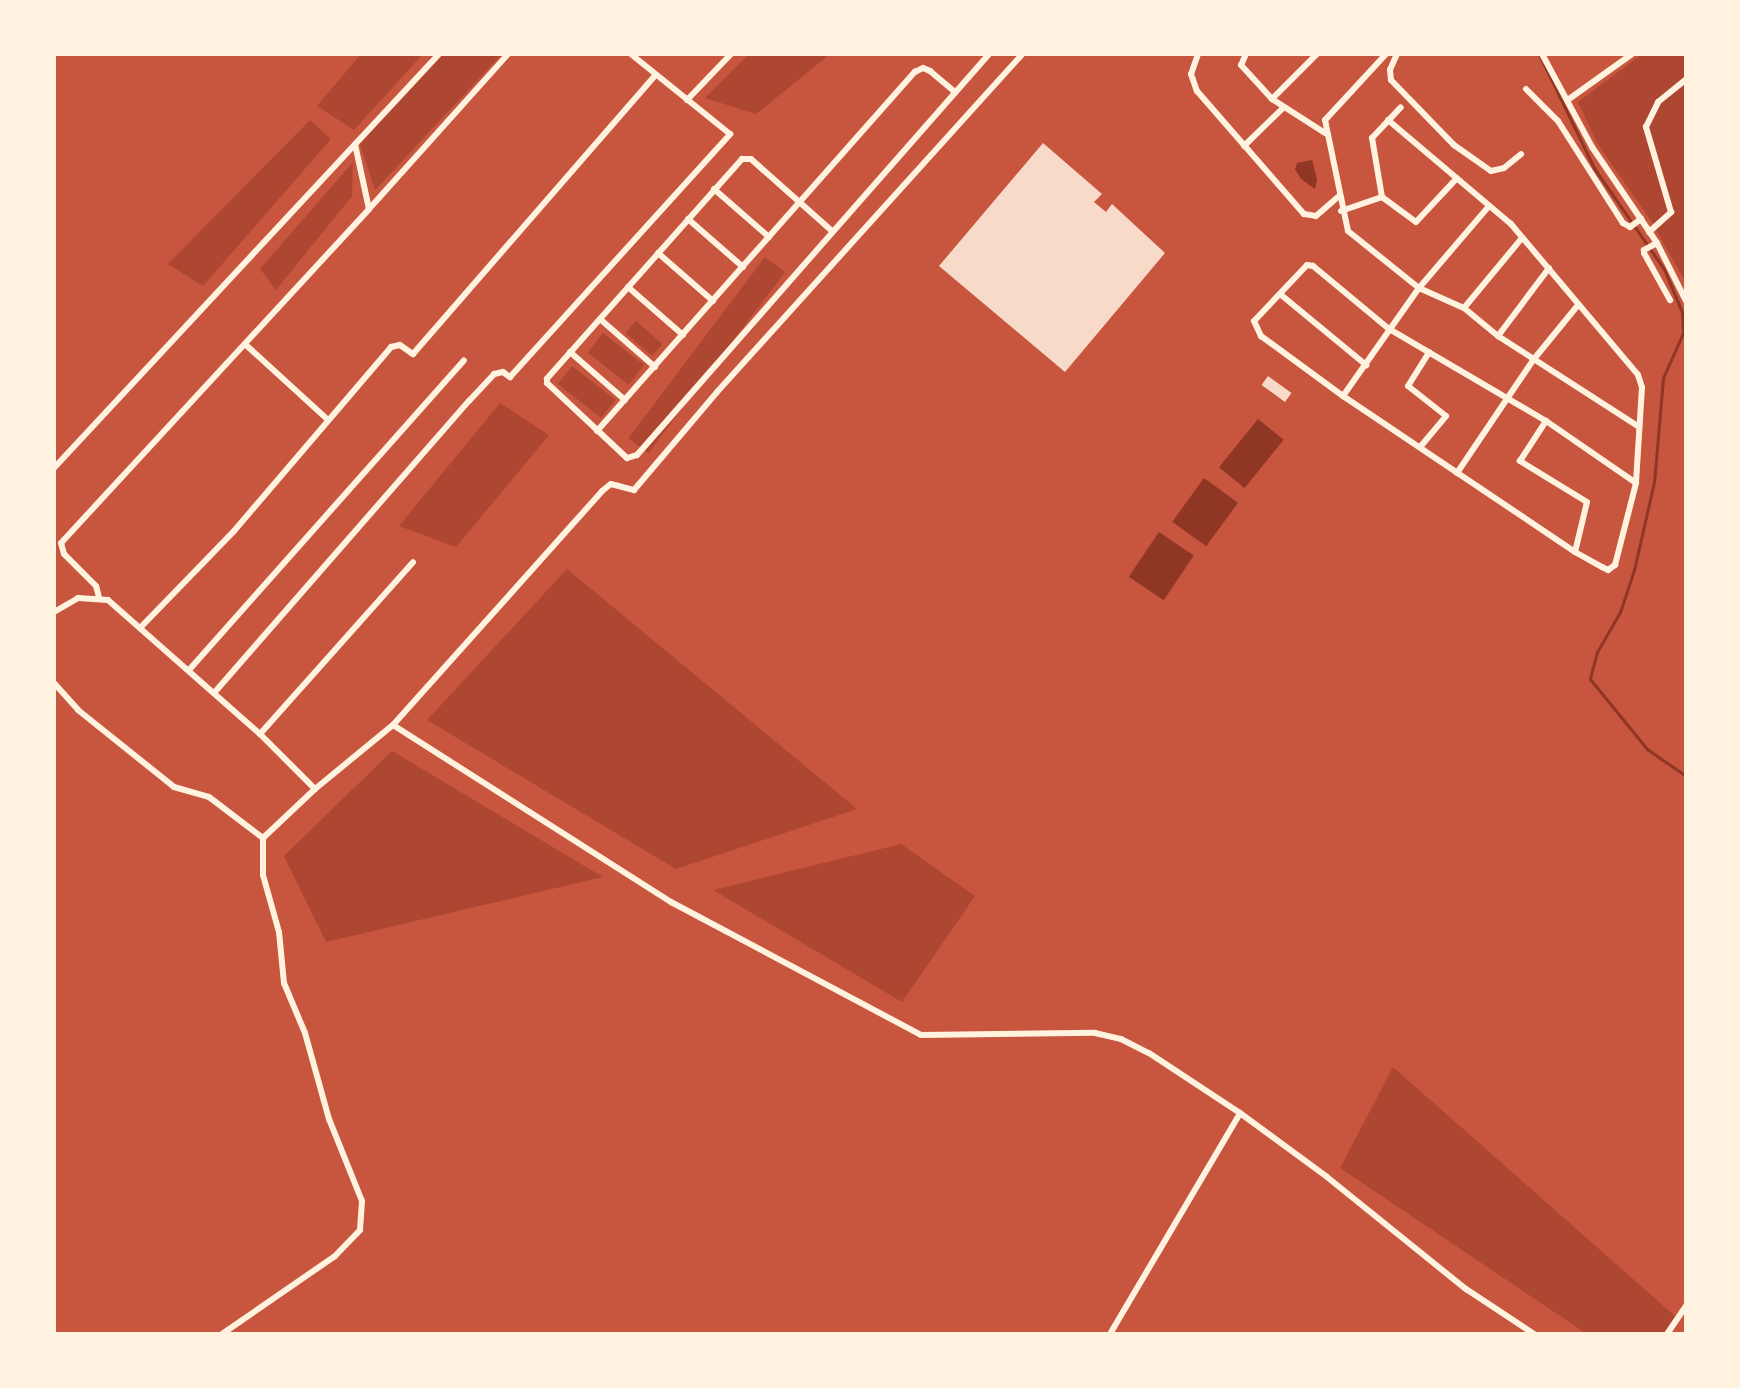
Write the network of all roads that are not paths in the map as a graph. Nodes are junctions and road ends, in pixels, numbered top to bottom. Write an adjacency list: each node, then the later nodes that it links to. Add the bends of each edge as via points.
1 (439, 54): 25 (street)
2 (508, 54): 34 (street)
3 (631, 54): 14 (street)
4 (731, 54): 20 (street)
5 (989, 54): 17 (street)
6 (1022, 54): 85 (street, via 634,490 611,484 602,491)
7 (1198, 54): 26 (street, via 1191,74 1197,91)
8 (1246, 54): 18 (street, via 1241,65)
9 (1317, 54): 18 (street)
10 (1386, 54): 24 (street, via 1329,113)
11 (1397, 54): 27 (street, via 1391,80 1454,145 1491,171)
12 (1542, 54): 19 (street)
13 (1632, 54): 19 (street)
14 (655, 76): 20 (street); 69 (street, via 413,354 400,345 391,347)
15 (1686, 79): 39 (street, via 1658,102 1646,127 1671,212)
16 (1526, 89): 37 (street, via 1558,121 1630,227)
17 (955, 92): 32 (street, via 930,71 915,72); 38 (street)
18 (1272, 99): 22 (street)
19 (1569, 99): 37 (street, via 1592,147)
20 (687, 100): 84 (street, via 730,134 510,377 494,374 469,401)
21 (1401, 107): 23 (street)
22 (1283, 108): 24 (street); 26 (street)
23 (1388, 120): 28 (street); 31 (street, via 1372,138)
24 (1325, 133): 30 (street)
25 (355, 144): 34 (street); 74 (street)
26 (1244, 146): 30 (street, via 1304,214 1316,216)
27 (1521, 154)
28 (1457, 178): 31 (street, via 1416,222); 33 (street)
29 (714, 189): 32 (street, via 742,159 751,159); 36 (street); 40 (street)
30 (1338, 197): 35 (street)
31 (1382, 197): 35 (street)
32 (799, 203): 38 (street); 40 (street)
33 (1489, 206): 41 (street); 48 (street)
34 (369, 209): 59 (street)
35 (1341, 211): 48 (street, via 1348,231)
36 (688, 219): 43 (street); 44 (street)
37 (1640, 221): 39 (street)
38 (832, 231): 72 (street, via 637,455 627,458)
39 (1649, 232): 42 (street)
40 (769, 237): 44 (street)
41 (1522, 238): 45 (street); 54 (street)
42 (1652, 245): 46 (street); 46 (street, via 1645,256)
43 (658, 253): 47 (street); 51 (street)
44 (743, 267): 51 (street)
45 (1549, 268): 53 (street); 58 (street)
46 (1667, 279): 50 (street); 52 (street)
47 (628, 287): 55 (street); 57 (street)
48 (1419, 288): 54 (street); 56 (street)
49 (1280, 294): 56 (street, via 1307,265 1313,266); 64 (street); 66 (street, via 1254,321 1255,330)
50 (1670, 300)
51 (713, 301): 57 (street)
52 (1686, 301)
53 (1578, 305): 62 (street); 71 (street, via 1638,375)
54 (1464, 308): 58 (street)
55 (600, 319): 60 (street); 65 (street)
56 (1389, 329): 61 (street); 64 (street)
57 (683, 335): 65 (street)
58 (1498, 336): 62 (street)
59 (246, 345): 69 (street); 79 (street, via 61,543)
60 (570, 352): 68 (street); 72 (street, via 547,383)
61 (1429, 352): 67 (street); 73 (street, via 1408,386 1446,416)
62 (1534, 359): 67 (street); 71 (street)
63 (464, 360): 82 (street)
64 (1366, 365): 66 (street)
65 (655, 367): 68 (street)
66 (1343, 396): 73 (street)
67 (1510, 396): 70 (street); 75 (street)
68 (625, 400): 72 (street)
69 (328, 420): 81 (street, via 234,531)
70 (1546, 421): 76 (street); 77 (street, via 1520,461 1587,502)
71 (1639, 427): 76 (street)
72 (597, 431)
73 (1421, 446): 75 (street)
74 (54, 468)
75 (1457, 473): 77 (street)
76 (1636, 483): 77 (street, via 1612,569)
77 (1575, 552)
78 (413, 562): 86 (street)
79 (99, 597): 80 (street, via 78,598); 81 (street)
80 (54, 612)
81 (140, 628): 82 (street)
82 (189, 670): 84 (street)
83 (54, 683): 88 (street, via 78,710 174,787 209,797)
84 (214, 693): 86 (street)
85 (393, 725): 87 (street); 89 (street, via 671,902 904,1028 937,1037 1095,1033 1121,1039)
86 (260, 734): 87 (street)
87 (315, 789): 88 (street)
88 (263, 838): 91 (street, via 263,875 279,932 284,983 362,1201 360,1230 335,1256)
89 (1240, 1113): 92 (street); 93 (street, via 1466,1289)
90 (1686, 1306): 94 (street)
91 (222, 1334)
92 (1110, 1334)
93 (1534, 1334)
94 (1667, 1334)

